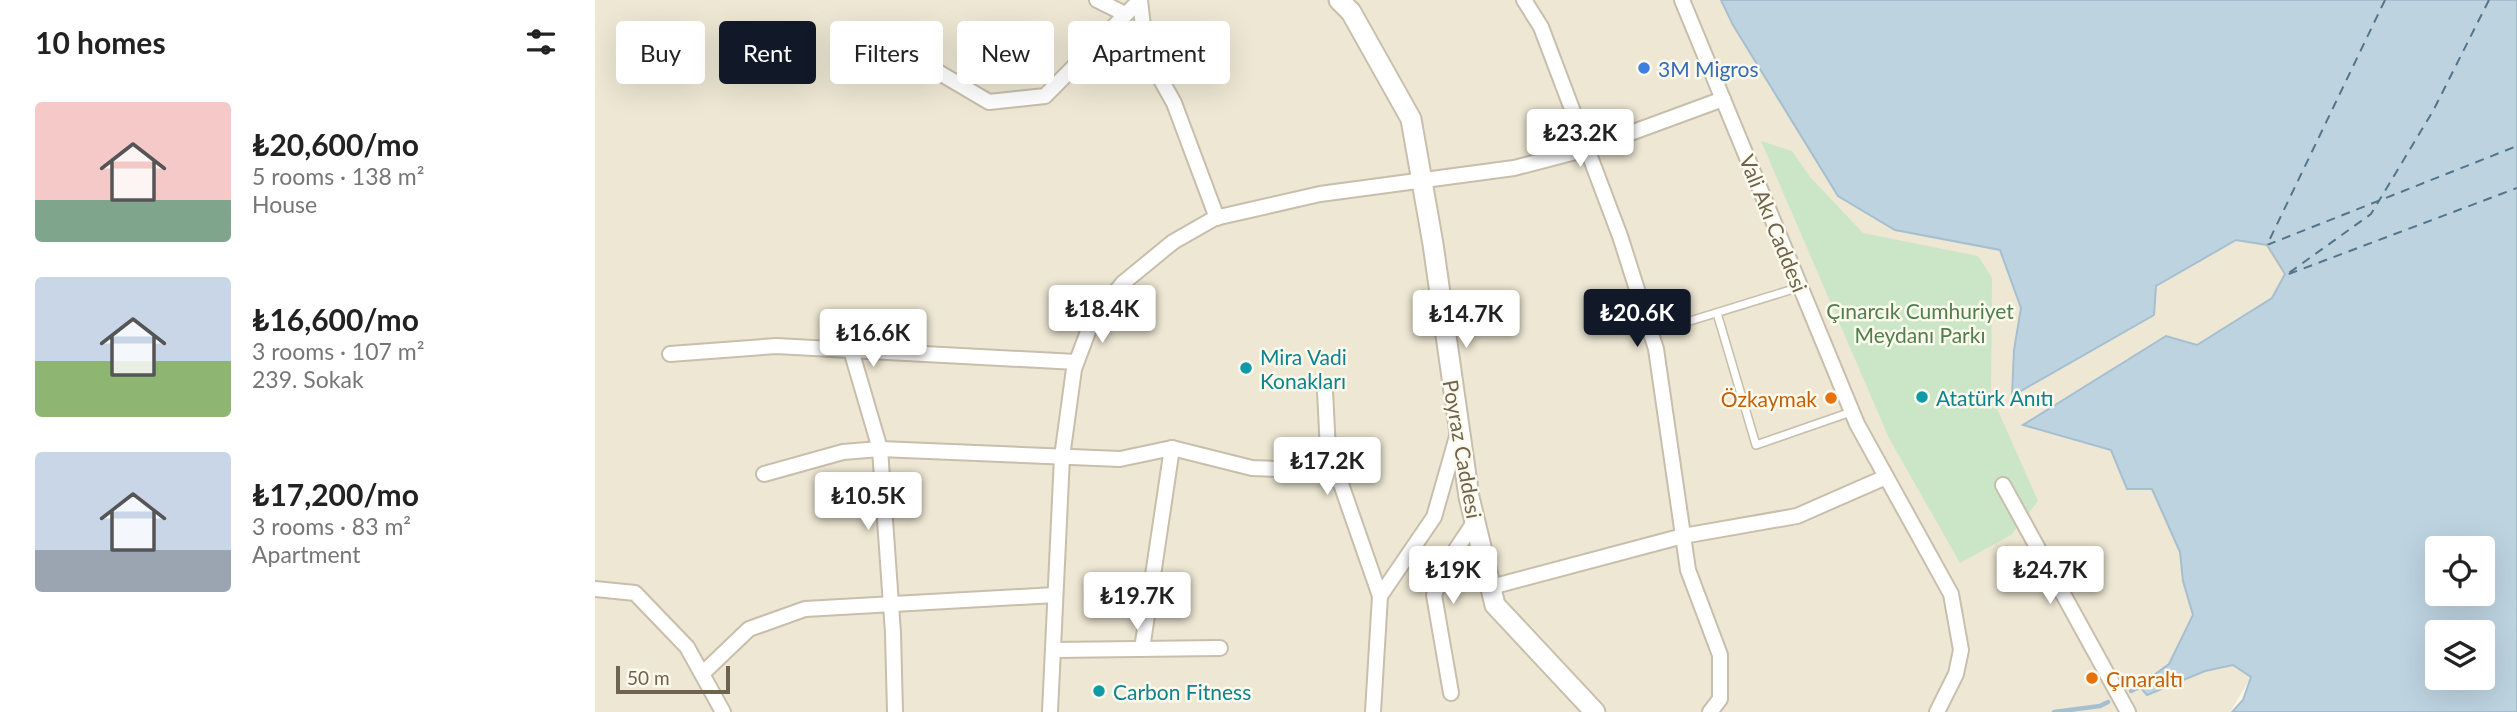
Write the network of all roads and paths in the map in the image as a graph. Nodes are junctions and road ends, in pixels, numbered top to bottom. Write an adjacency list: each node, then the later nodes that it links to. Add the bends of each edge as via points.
1 (1097, 0): 6 (street)
2 (1140, 0): 6 (street); 8 (street)
3 (1339, 0): 14 (street, Poyraz Caddesi, via 1352,12 1411,120)
4 (1524, 0): 13 (street, via 1541,27)
5 (1682, 0): 12 (street, Vali Akı Caddesi)
6 (1125, 14): 7 (street)
7 (1118, 21)
8 (1142, 21)
9 (1068, 72): 10 (street, via 1045,96 989,102)
10 (943, 75)
11 (1163, 84): 15 (street)
12 (1723, 99): 13 (street); 18 (street, Vali Akı Caddesi)
13 (1587, 149): 14 (street, via 1514,168); 20 (street)
14 (1422, 181): 15 (street, via 1320,194); 26 (street, Poyraz Caddesi)
15 (1217, 218): 23 (street, via 1173,242 1123,284 1092,321)
16 (2267, 245): 17 (path)
17 (2285, 275)
18 (1800, 287): 19 (lane); 25 (street, Vali Akı Caddesi)
19 (1717, 313): 20 (lane); 25 (lane, via 1756,445)
20 (1651, 333): 35 (street)
21 (851, 350): 22 (street, via 776,346); 23 (street); 28 (street)
22 (670, 354)
23 (1076, 362): 29 (street)
24 (1325, 391): 30 (street)
25 (1852, 412): 32 (street, Vali Akı Caddesi)
26 (1458, 432): 34 (street, Poyraz Caddesi); 39 (street, via 1434,517)
27 (1172, 448): 29 (street, via 1120,459); 30 (street, via 1252,468); 42 (street)
28 (880, 449): 29 (street); 31 (street, via 843,452); 40 (street)
29 (1062, 457): 38 (street)
30 (1329, 471): 39 (street, via 1341,484)
31 (764, 474)
32 (1887, 477): 35 (street, via 1797,516); 52 (street, Vali Akı Caddesi, via 1951,594 1961,650 1956,674)
33 (2003, 485): 53 (street)
34 (1475, 521): 36 (street, Poyraz Caddesi); 45 (street, via 1449,560 1434,595)
35 (1683, 536): 36 (street); 51 (street, via 1688,570 1720,655 1720,699)
36 (1491, 587): 46 (street, Poyraz Caddesi, via 1495,606)
37 (595, 589): 44 (street, via 635,593 687,647)
38 (1055, 595): 40 (street); 43 (street)
39 (1380, 596): 50 (street)
40 (891, 602): 44 (street, via 805,609 749,629); 48 (street)
41 (1220, 648): 42 (street)
42 (1142, 649): 43 (street)
43 (1054, 650): 49 (street)
44 (703, 673): 47 (street)
45 (1451, 693)
46 (1589, 710)
47 (723, 712)
48 (895, 712)
49 (1050, 712)
50 (1373, 712)
51 (1710, 712)
52 (1937, 712)
53 (2127, 712)

